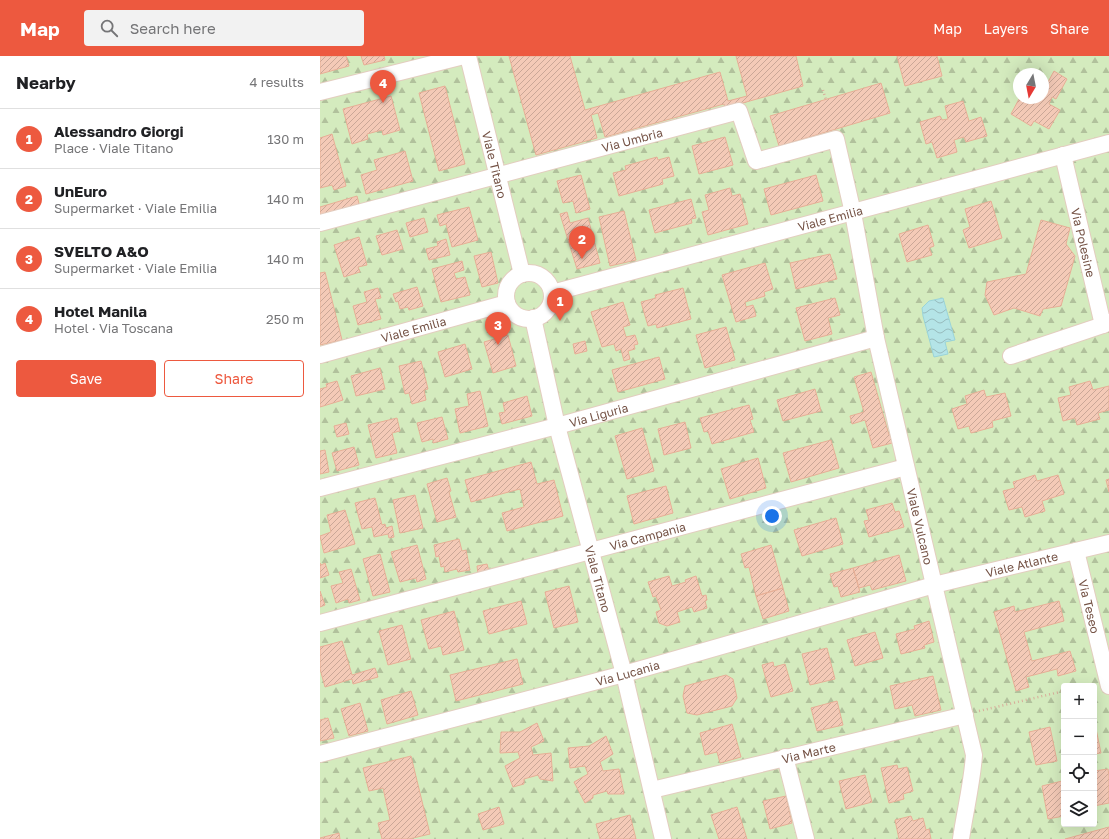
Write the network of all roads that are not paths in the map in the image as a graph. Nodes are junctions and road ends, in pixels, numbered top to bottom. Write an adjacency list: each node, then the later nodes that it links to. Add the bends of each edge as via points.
1 (464, 56): 3 (street)
2 (468, 56): 6 (street, Viale Titano)
3 (320, 92)
4 (1109, 143): 5 (street, Viale Emilia)
5 (1063, 155): 7 (street, Viale Emilia); 13 (street, Via Polesine)
6 (497, 175): 7 (street, Via Umbria, via 739,111 756,161 836,139); 8 (street, Via Umbria); 9 (street, Viale Titano)
7 (853, 213): 10 (street, Viale Emilia); 14 (street, Viale Vulcano)
8 (320, 223)
9 (522, 274): 10 (street, via 541,276); 11 (street, via 516,276 508,285)
10 (552, 293): 12 (street, via 549,306 540,316)
11 (507, 303): 12 (street, via 517,315); 15 (street, Viale Emilia)
12 (533, 318): 17 (street, Viale Titano)
13 (1106, 324): 16 (street)
14 (876, 338): 17 (street, Via Liguria); 18 (street, Viale Vulcano)
15 (320, 355)
16 (1011, 356)
17 (557, 426): 19 (street, Via Liguria); 21 (street, Viale Titano)
18 (906, 467): 21 (street, Via Campania); 23 (street, Viale Vulcano)
19 (320, 488)
20 (1109, 543): 22 (street, Viale Atlante)
21 (590, 551): 24 (street, Via Campania); 25 (street, Viale Titano)
22 (1076, 551): 23 (street, Viale Atlante); 26 (street, Via Teseo)
23 (934, 585): 25 (street, Via Lucania); 27 (street, Viale Vulcano)
24 (320, 623)
25 (624, 674): 28 (street, Via Lucania); 30 (street, Viale Titano)
26 (1109, 686)
27 (965, 714): 29 (street, Via Marte); 33 (street, Viale Vulcano, via 974,755)
28 (320, 754)
29 (785, 757): 30 (street, Via Marte); 32 (street)
30 (652, 790): 31 (street, Viale Titano)
31 (664, 839)
32 (806, 839)
33 (961, 839)

